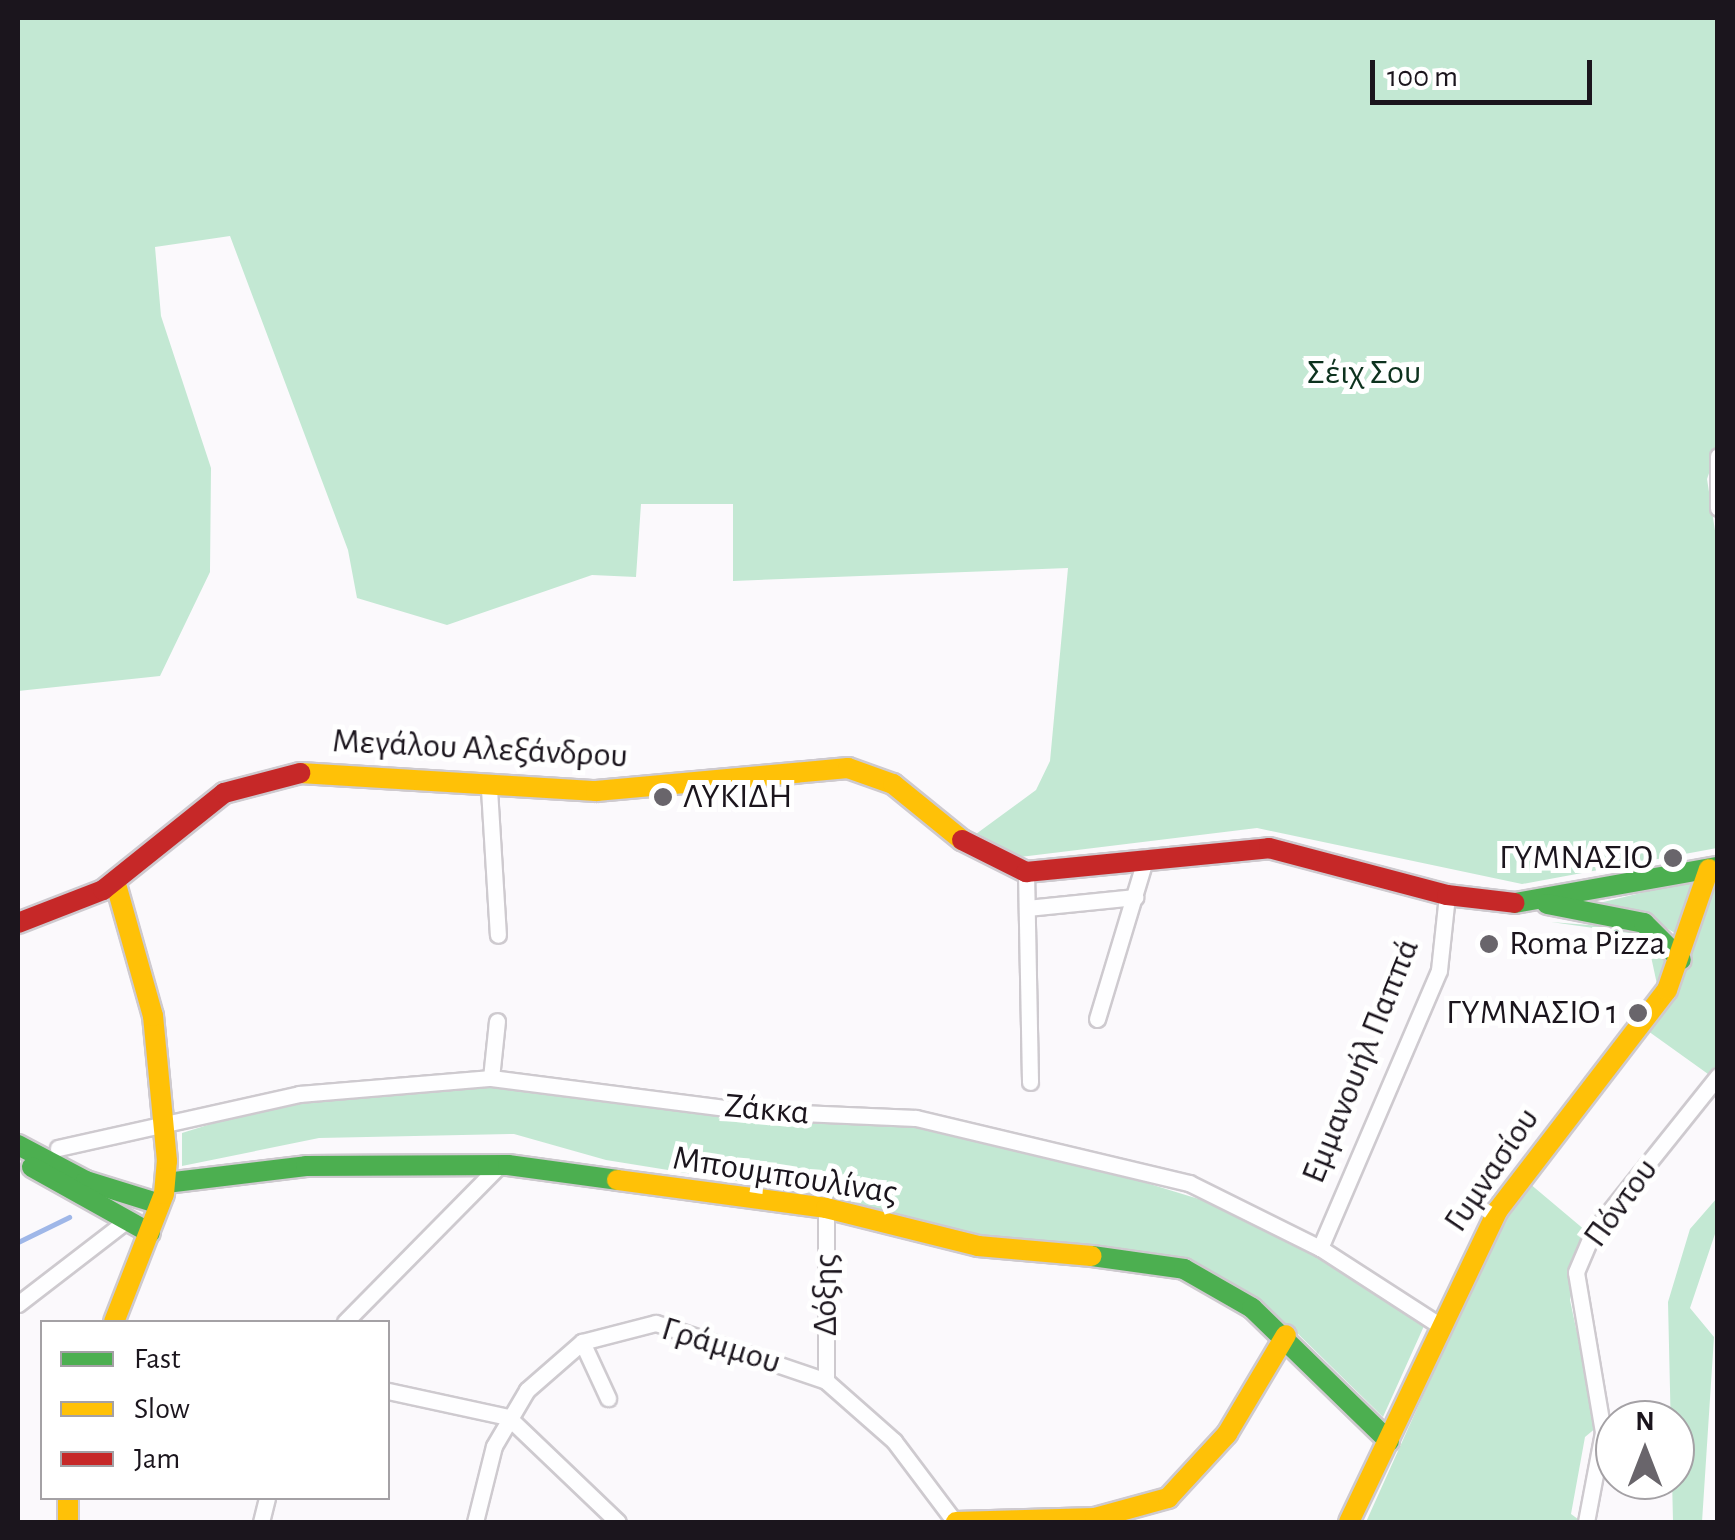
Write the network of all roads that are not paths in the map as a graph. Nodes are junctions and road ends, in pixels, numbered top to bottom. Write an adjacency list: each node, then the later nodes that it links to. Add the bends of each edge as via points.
1 (1718, 456): 2 (street)
2 (1718, 508)
3 (489, 788): 6 (street, Μεγάλου Αλεξάνδρου, via 678,788 858,769 894,784 986,858); 7 (street, Μεγάλου Αλεξάνδρου, via 332,772 263,778 195,810); 13 (street)
4 (1146, 858): 6 (street, Μεγάλου Αλεξάνδρου); 8 (street, Μεγάλου Αλεξάνδρου, via 1269,848); 9 (street)
5 (1713, 868): 10 (street, Μεγάλου Αλεξάνδρου); 14 (street, Γυμνασίου)
6 (1026, 872): 11 (street)
7 (115, 881): 12 (street, Μεγάλου Αλεξάνδρου); 20 (street, via 153,1016)
8 (1447, 896): 10 (street, Μεγάλου Αλεξάνδρου); 29 (street, Εμμανουήλ Παππά, via 1439,970)
9 (1136, 897): 11 (street); 15 (street)
10 (1536, 902): 14 (street, via 1644,923)
11 (1027, 908): 19 (street)
12 (18, 923)
13 (498, 935)
14 (1681, 960): 33 (street, Γυμνασίου, via 1506,1197)
15 (1096, 1019)
16 (497, 1021): 18 (street)
17 (1718, 1076): 46 (street, Πόντου, via 1593,1232 1576,1272 1603,1432)
18 (490, 1078): 20 (street, Ζάκκα, via 299,1094); 29 (street, Ζάκκα, via 750,1111 964,1124 1189,1183)
19 (1030, 1082)
20 (166, 1128): 22 (street, Ζάκκα); 25 (street)
21 (18, 1145): 25 (street, via 86,1181)
22 (58, 1148)
23 (18, 1158): 27 (street)
24 (501, 1164): 25 (street, Μπουμπουλίνας, via 306,1166); 26 (street, Μπουμπουλίνας); 32 (street)
25 (163, 1194): 28 (street)
26 (826, 1208): 34 (street, Μπουμπουλίνας, via 978,1246 1184,1270); 36 (street, Δόξης)
27 (123, 1223): 28 (street); 30 (street)
28 (150, 1233): 31 (street)
29 (1320, 1248): 33 (street, Ζάκκα)
30 (18, 1304)
31 (115, 1320)
32 (347, 1320)
33 (1439, 1325): 40 (street, Γυμνασίου)
34 (1286, 1334): 40 (street, Μπουμπουλίνας); 41 (street, via 1203,1465 1168,1498)
35 (582, 1342): 36 (street, Γράμμου, via 656,1323); 38 (street); 39 (street)
36 (826, 1381): 44 (street, Γράμμου, via 894,1441)
37 (390, 1390): 39 (street)
38 (608, 1398)
39 (508, 1417): 42 (street); 43 (street)
40 (1390, 1441): 45 (street, Γυμνασίου)
41 (1122, 1517): 44 (street)
42 (475, 1522)
43 (618, 1522)
44 (955, 1522)
45 (1349, 1522)
46 (1586, 1522)

